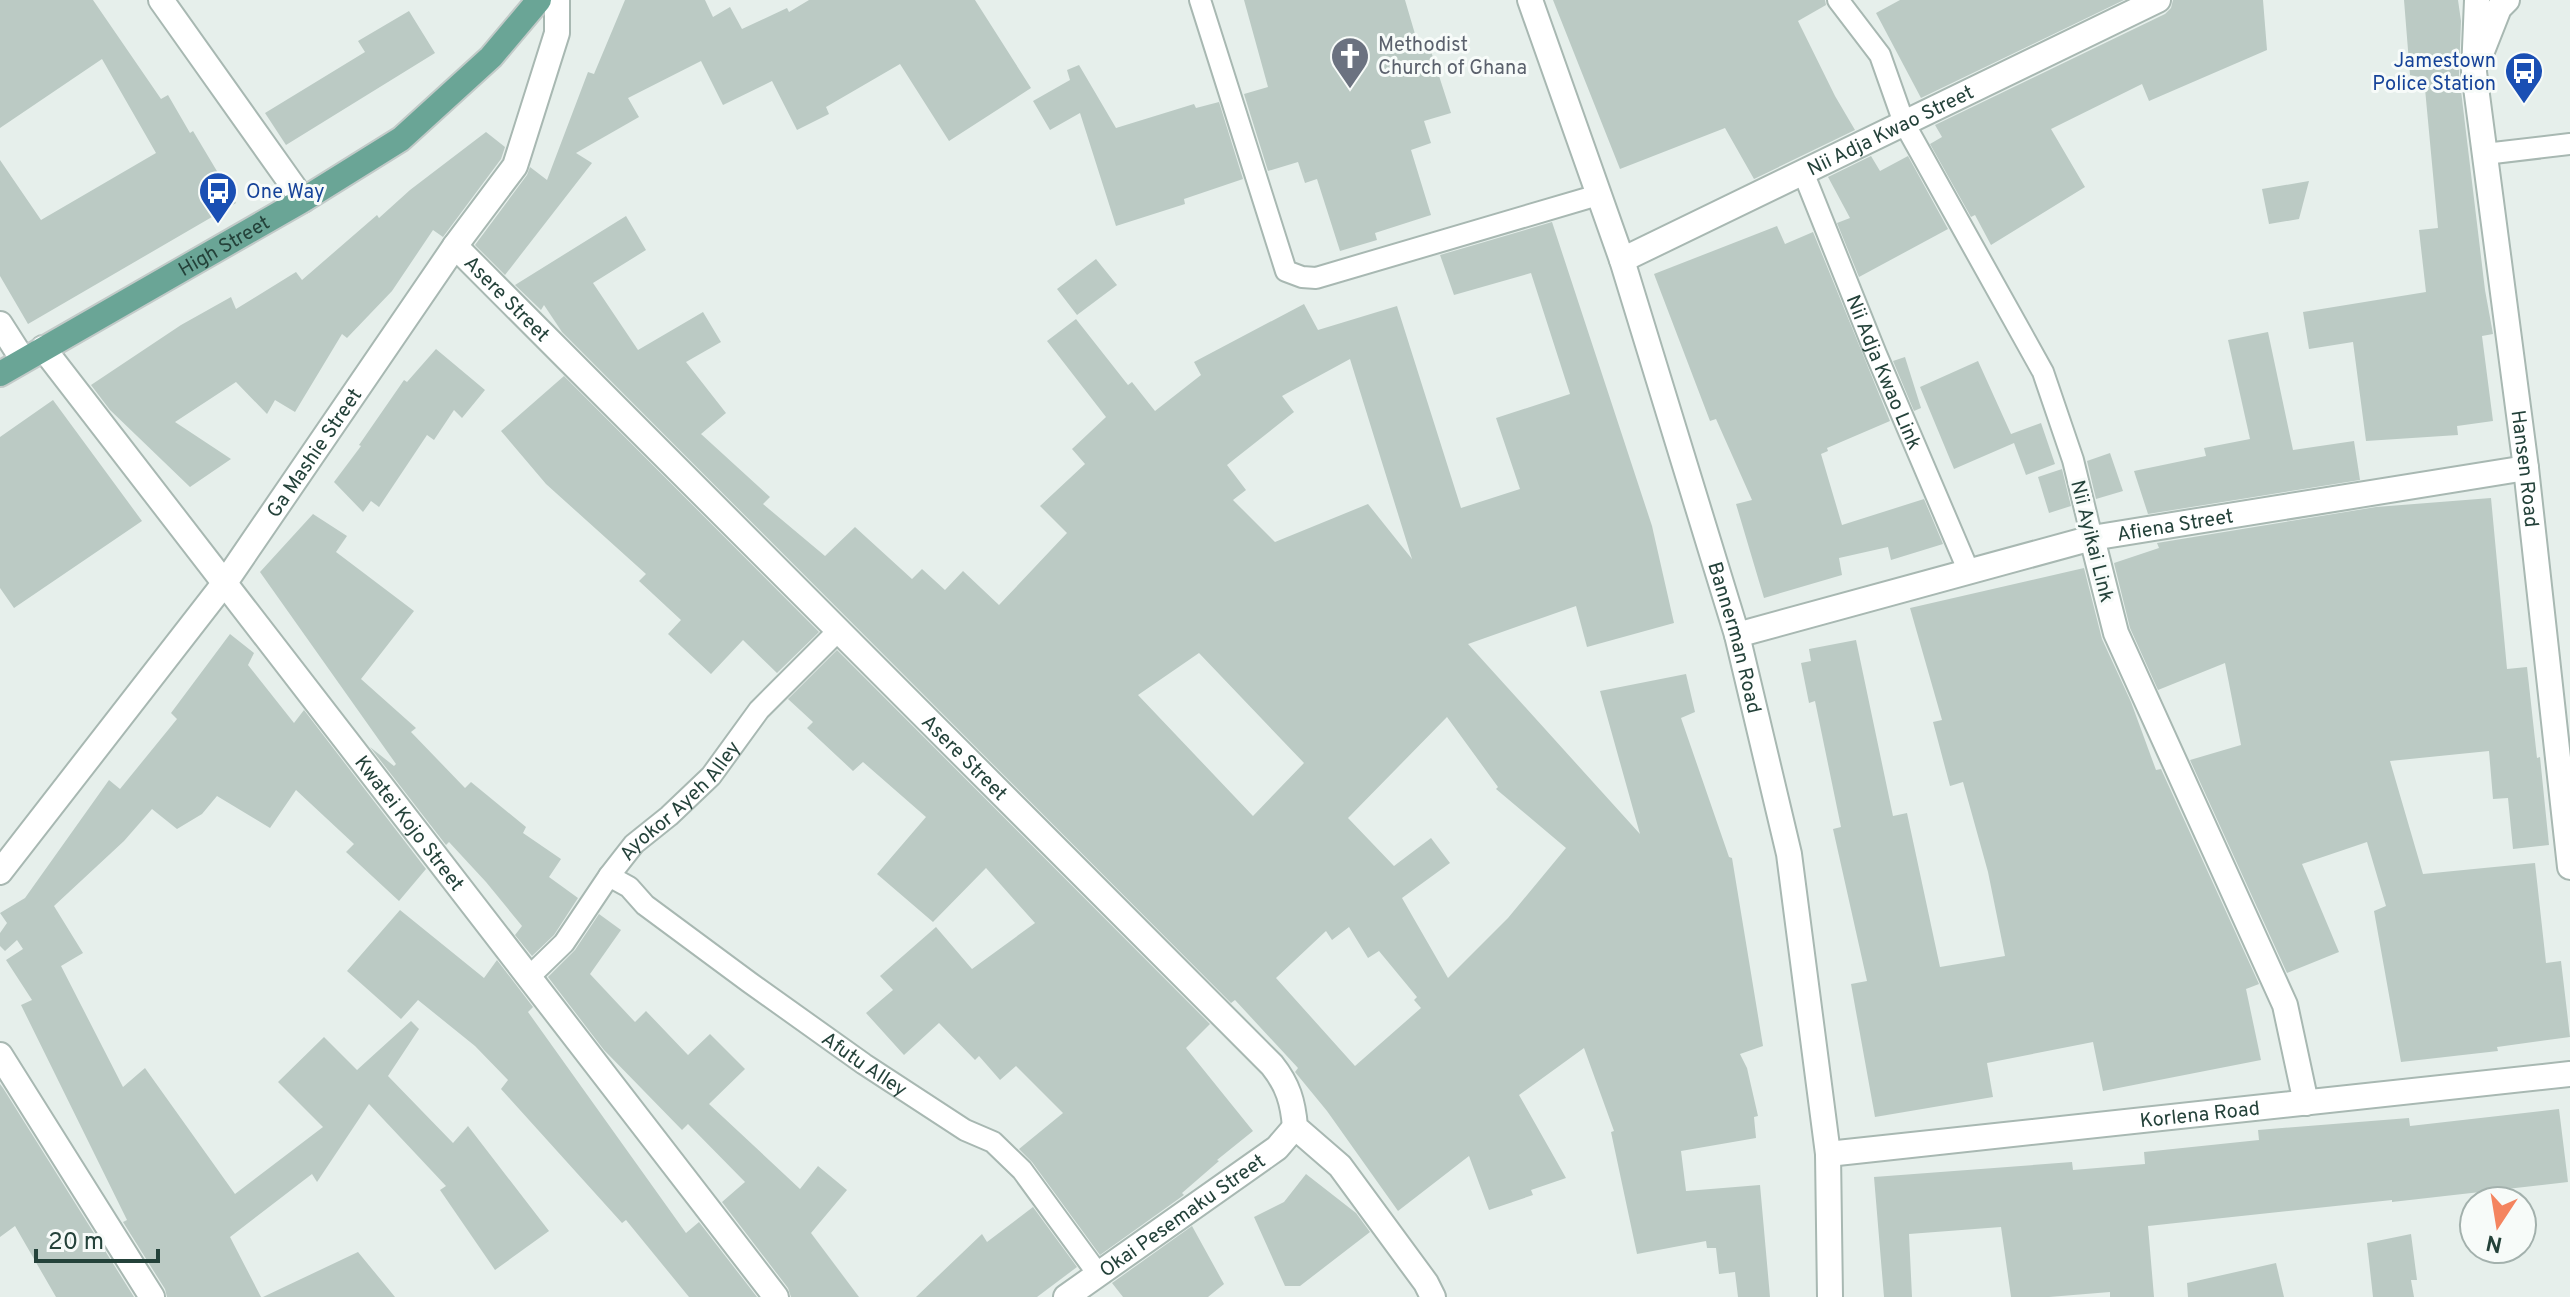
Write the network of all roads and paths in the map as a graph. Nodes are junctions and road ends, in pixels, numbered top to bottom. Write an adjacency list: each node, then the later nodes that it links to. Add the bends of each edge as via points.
1 (161, 0): 16 (street)
2 (539, 0): 16 (main road, High Street, via 491,57 401,139)
3 (557, 0): 17 (street, Ga Mashie Street, via 557,33 515,166)
4 (1200, 0): 15 (lane, via 1286,271 1316,278)
5 (1530, 0): 15 (street, Bannerman Road)
6 (1838, 0): 11 (lane, Nii Ayikai Link, via 1880,55)
7 (2158, 0): 11 (street, Nii Adja Kwao Street)
8 (2477, 0): 10 (street, Hansen Road)
9 (2507, 0): 10 (street, Hansen Road)
10 (2474, 72): 13 (street, Hansen Road)
11 (1904, 123): 14 (street, Nii Adja Kwao Street); 23 (lane, Nii Ayikai Link, via 2043,372)
12 (2570, 144): 13 (lane)
13 (2485, 154): 22 (street, Hansen Road)
14 (1803, 172): 18 (street, Nii Adja Kwao Street); 24 (lane, Nii Adja Kwao Link)
15 (1598, 195): 18 (street, Bannerman Road)
16 (303, 200): 20 (main road, High Street)
17 (455, 246): 25 (street, Ga Mashie Street); 26 (street, Asere Street)
18 (1622, 260): 27 (street, Bannerman Road)
19 (0, 324): 20 (street, Kwatei Kojo Street)
20 (33, 354): 21 (main road, High Street); 25 (street, Kwatei Kojo Street)
21 (0, 374)
22 (2526, 468): 23 (street, Afiena Street); 28 (street, Hansen Road)
23 (2092, 538): 24 (street, Afiena Street); 34 (street, Nii Ayikai Link, via 2116,633 2285,1005)
24 (1969, 572): 27 (street, Afiena Street)
25 (226, 581): 29 (street, Ga Mashie Street); 31 (street, Kwatei Kojo Street)
26 (839, 630): 30 (lane, Ayokor Ayeh Alley, via 759,710 711,776 634,844); 35 (street, Asere Street, via 1272,1065 1286,1083)
27 (1737, 635): 36 (street, Bannerman Road, via 1789,854)
28 (2570, 867)
29 (0, 872)
30 (609, 876): 31 (lane, Ayokor Ayeh Alley, via 564,943); 37 (lane, Afutu Alley, via 851,1055 965,1130 993,1142 1022,1170)
31 (530, 976): 39 (street, Kwatei Kojo Street)
32 (0, 1055): 38 (street)
33 (2570, 1074): 34 (street, Korlena Road)
34 (2306, 1103): 36 (street, Korlena Road)
35 (1295, 1127): 37 (street, Okai Pesemaku Street, via 1277,1148); 41 (street, via 1340,1166)
36 (1828, 1154): 42 (street, Bannerman Road)
37 (1098, 1274): 40 (street, Okai Pesemaku Street)
38 (152, 1297)
39 (776, 1297)
40 (1066, 1297)
41 (1433, 1297)
42 (1830, 1297)

